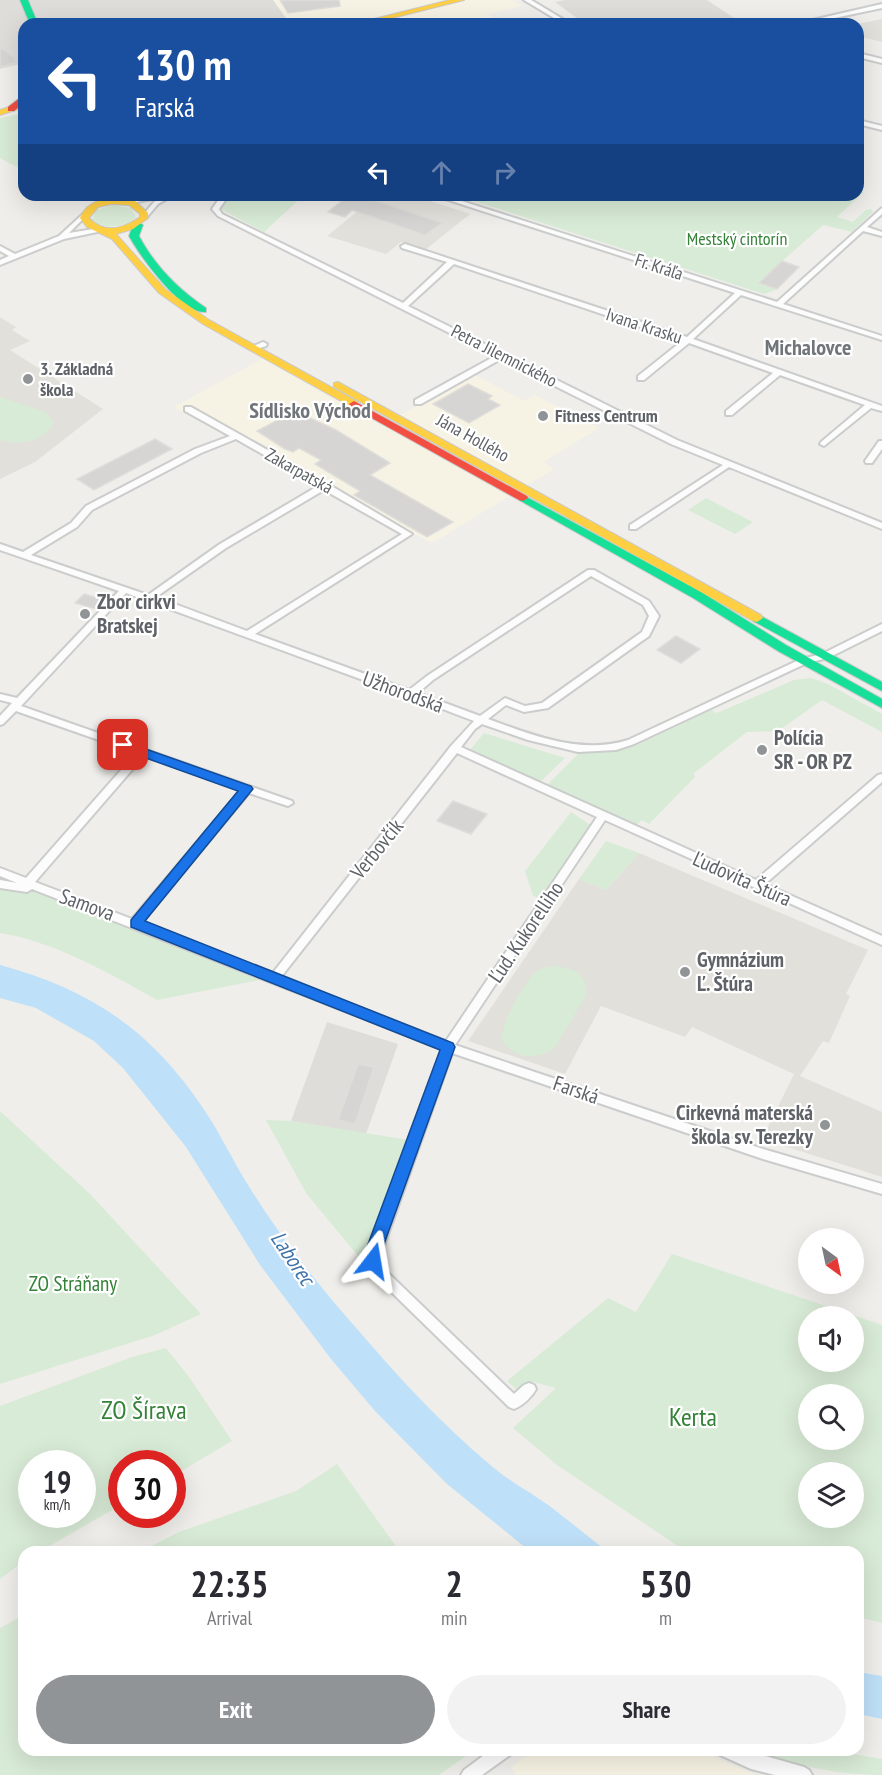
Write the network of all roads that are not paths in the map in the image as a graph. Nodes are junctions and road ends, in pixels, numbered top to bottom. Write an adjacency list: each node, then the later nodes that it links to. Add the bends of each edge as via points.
1 (24, 0): 6 (street)
2 (443, 0): 7 (street)
3 (460, 0): 8 (street)
4 (527, 0): 9 (street)
5 (882, 6): 10 (street)
6 (32, 18)
7 (370, 18)
8 (384, 18)
9 (558, 18)
10 (826, 18)
11 (864, 56): 12 (street)
12 (882, 61)
13 (864, 124): 14 (street)
14 (882, 128)
15 (92, 201): 22 (street)
16 (110, 201): 22 (street)
17 (125, 201): 23 (street, via 140,207)
18 (160, 201): 23 (street)
19 (221, 201): 36 (street, Petra Jilemnického, via 215,209 217,214)
20 (455, 201): 34 (street, Fr. Kráľa)
21 (882, 210): 24 (street)
22 (86, 212): 25 (street, Jána Hollého, via 87,224); 27 (street)
23 (141, 220): 25 (street, via 127,230); 33 (street, Jána Hollého, via 134,235 137,243)
24 (862, 228): 26 (street); 35 (street)
25 (103, 231): 27 (street, via 80,232); 33 (street, Jána Hollého, via 116,237)
26 (882, 234)
27 (54, 240): 30 (street)
28 (405, 246): 31 (street, Ivana Krasku)
29 (0, 248): 30 (street)
30 (15, 257): 32 (street)
31 (452, 262): 36 (street); 38 (street, Ivana Krasku)
32 (0, 263)
33 (167, 289): 58 (street, Jána Hollého, via 184,309 258,346)
34 (739, 293): 35 (street, Fr. Kráľa); 38 (street)
35 (778, 305): 37 (street, Fr. Kráľa)
36 (404, 306): 39 (street, Petra Jilemnického)
37 (882, 338)
38 (688, 340): 40 (street, Ivana Krasku); 41 (street)
39 (502, 355): 42 (street); 51 (street, Petra Jilemnického, via 674,442)
40 (779, 372): 43 (street, Ivana Krasku); 46 (street)
41 (641, 378)
42 (418, 402)
43 (870, 405): 45 (street, Ivana Krasku); 49 (street)
44 (188, 408): 47 (street, Zakarpatská)
45 (882, 409)
46 (729, 413)
47 (237, 436): 52 (street, Zakarpatská); 56 (street, via 198,451 89,508 74,525)
48 (882, 443): 50 (street)
49 (824, 444)
50 (869, 461)
51 (729, 464): 53 (street, Petra Jilemnického); 54 (street)
52 (325, 486): 59 (street, via 224,546); 61 (street, Zakarpatská, via 408,534)
53 (882, 526)
54 (633, 528)
55 (0, 547): 56 (street, Užhorodská)
56 (24, 555): 57 (street, Užhorodská)
57 (125, 589): 59 (street, Užhorodská); 68 (street)
58 (702, 592): 62 (street, Jána Hollého); 63 (street, Jána Hollého)
59 (149, 598): 61 (street, Užhorodská)
60 (882, 627): 62 (street)
61 (248, 634): 65 (street, Užhorodská)
62 (825, 656): 63 (street); 64 (street, Jána Hollého)
63 (804, 661): 67 (street, Jána Hollého); 69 (street, Užhorodská, via 616,747 578,749)
64 (882, 687)
65 (409, 695): 69 (street, Užhorodská); 69 (street, Verbovčík, via 591,572 649,606 654,616 646,634 545,706 524,709 505,701)
66 (0, 697): 68 (street)
67 (882, 704)
68 (16, 705): 70 (street); 72 (street)
69 (479, 720): 71 (street, Verbovčík)
70 (0, 722)
71 (454, 748): 76 (street); 84 (street, Verbovčík)
72 (142, 752): 74 (street); 78 (street)
73 (882, 777): 80 (street)
74 (247, 789): 75 (street); 82 (street)
75 (288, 803)
76 (603, 816): 80 (street, Ľudovíta Štúra); 85 (street, Ľud. Kukorelliho)
77 (0, 872): 78 (street, Samova)
78 (28, 883): 81 (street, Samova)
79 (0, 884): 81 (street)
80 (757, 885): 83 (street, Ľudovíta Štúra)
81 (45, 890): 82 (street, Samova)
82 (135, 923): 84 (street, Samova)
83 (882, 941)
84 (274, 979): 85 (street, Farská)
85 (448, 1047): 86 (street, Farská, via 763,1154); 87 (street, Ľud. Kukorelliho, via 373,1261 380,1273 514,1403)
86 (882, 1189)
87 (529, 1389)
88 (496, 1756): 90 (street)
89 (739, 1756): 91 (street)
90 (469, 1775)
91 (804, 1775)

